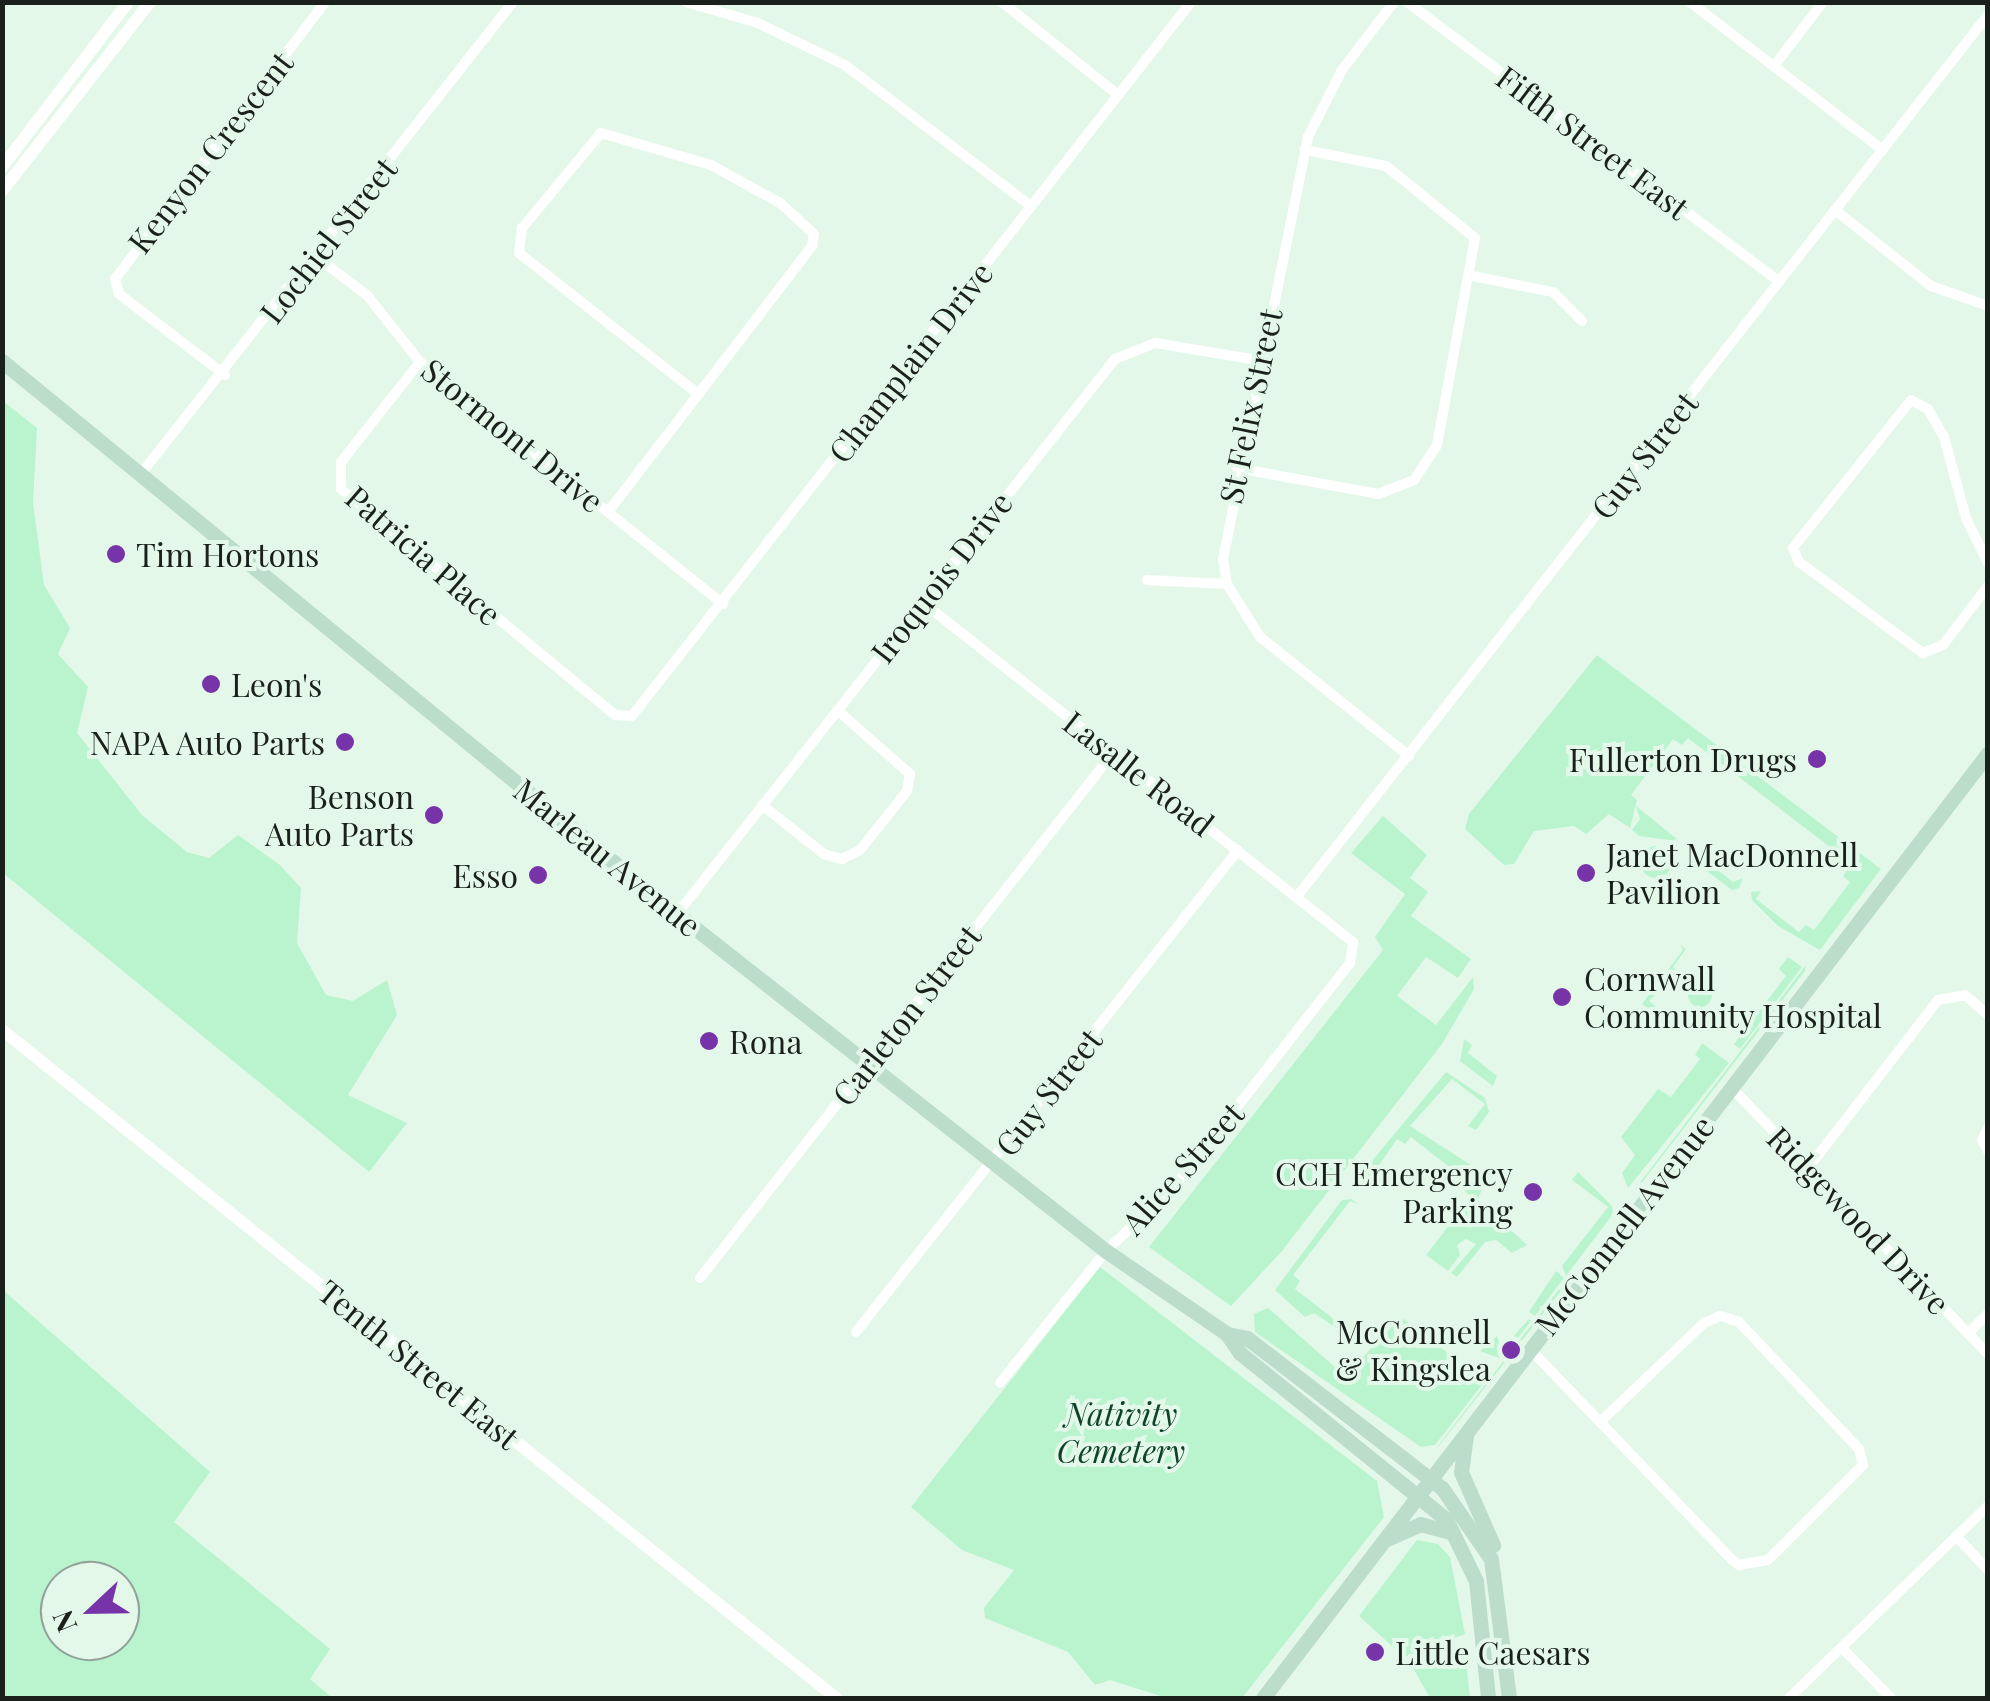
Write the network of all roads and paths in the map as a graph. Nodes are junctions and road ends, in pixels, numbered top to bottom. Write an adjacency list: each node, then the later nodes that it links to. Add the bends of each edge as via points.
1 (128, 2): 18 (street)
2 (150, 2): 19 (street)
3 (326, 2): 30 (street, Kenyon Crescent, via 115,279 119,294)
4 (512, 2): 22 (street, Lochiel Street)
5 (686, 2): 12 (street)
6 (1002, 2): 15 (street)
7 (1190, 2): 15 (street, Champlain Drive)
8 (1394, 2): 16 (street, St Felix Street, via 1333,84)
9 (1407, 2): 24 (street, Fifth Street East)
10 (1690, 2): 14 (street)
11 (1823, 2): 14 (street)
12 (712, 5): 20 (street, via 845,66)
13 (1988, 15): 17 (street, Guy Street)
14 (1774, 66): 17 (street)
15 (1118, 96): 20 (street, Champlain Drive)
16 (1305, 150): 23 (street, via 1386,166 1406,180 1472,232); 27 (street, St Felix Street)
17 (1883, 150): 21 (street, Guy Street)
18 (2, 168)
19 (2, 191)
20 (1030, 206): 40 (street, Champlain Drive)
21 (1835, 210): 24 (street, Guy Street); 25 (street, via 1930,286)
22 (315, 256): 29 (street, Stormont Drive, via 367,295); 30 (street, Lochiel Street)
23 (1472, 276): 26 (street, via 1553,292); 32 (street, via 1436,445 1414,480 1378,494)
24 (1779, 281): 45 (street, Guy Street)
25 (1988, 306)
26 (1582, 321)
27 (1258, 360): 32 (street, St Felix Street); 39 (street, Iroquois Drive, via 1155,342 1117,358)
28 (2, 362): 33 (main road, Marleau Avenue)
29 (420, 362): 34 (street, Stormont Drive); 42 (street, Patricia Place, via 341,462 341,489)
30 (225, 375): 33 (street, Lochiel Street)
31 (698, 394): 31 (street, via 814,234 780,202 711,165 601,133 522,228 519,253); 34 (street)
32 (1237, 468): 37 (street, St Felix Street, via 1223,546)
33 (140, 475): 49 (main road, Marleau Avenue)
34 (608, 512): 40 (street, Stormont Drive)
35 (1988, 563): 38 (street, via 1966,518 1944,436 1928,410 1911,400 1793,548 1798,562 1923,653 1943,645)
36 (1147, 580): 37 (street)
37 (1227, 584): 45 (street, St Felix Street, via 1260,637)
38 (1988, 586)
39 (922, 600): 41 (street, Iroquois Drive); 43 (street, Lasalle Road)
40 (723, 604): 42 (street, Champlain Drive, via 642,710)
41 (837, 710): 46 (street, Iroquois Drive); 46 (street, via 907,767 907,791 860,850 836,859)
42 (626, 717)
43 (1113, 753): 47 (street, Lasalle Road); 53 (street, Carleton Street)
44 (1988, 753): 54 (main road, McConnell Avenue)
45 (1410, 756): 48 (street, Guy Street)
46 (762, 805): 49 (street, Iroquois Drive)
47 (1238, 850): 48 (street, Lasalle Road); 57 (street, Guy Street)
48 (1299, 894): 50 (street, Lasalle Road)
49 (677, 914): 53 (main road, Marleau Avenue)
50 (1352, 947): 59 (street, Alice Street, via 1350,963 1177,1184)
51 (1988, 1015): 58 (street, via 1965,995 1938,1000)
52 (2, 1030): 79 (street, Tenth Street East)
53 (868, 1062): 57 (main road, Marleau Avenue); 60 (street, Carleton Street)
54 (1730, 1086): 58 (street, Ridgewood Drive); 65 (main road, McConnell Avenue)
55 (1988, 1128): 56 (street, via 1982,1140)
56 (1988, 1151)
57 (994, 1160): 59 (main road, Marleau Avenue); 62 (street, Guy Street)
58 (1809, 1167): 63 (street, Ridgewood Drive)
59 (1106, 1250): 64 (main road, Marleau Avenue); 67 (street, Alice Street)
60 (700, 1278)
61 (1988, 1314): 63 (street)
62 (856, 1332)
63 (1968, 1333): 66 (street, Ridgewood Drive)
64 (1228, 1334): 70 (main road, Marleau Avenue, via 1246,1338); 71 (main road, Marleau Avenue, via 1258,1368)
65 (1529, 1348): 68 (street); 69 (main road, McConnell Avenue)
66 (1988, 1354)
67 (1000, 1384)
68 (1600, 1422): 68 (street, via 1732,1560 1748,1567 1768,1560 1864,1464 1859,1449 1739,1322 1720,1316 1704,1323)
69 (1467, 1429): 70 (main road, McConnell Avenue); 77 (main road, via 1461,1472 1490,1535)
70 (1427, 1477): 71 (main road, McConnell Avenue); 77 (main road, Marleau Avenue, via 1476,1529)
71 (1416, 1492): 73 (main road, Marleau Avenue); 75 (main road, McConnell Avenue)
72 (1988, 1506): 74 (street)
73 (1458, 1536): 75 (main road, via 1434,1525 1413,1526); 81 (main road, via 1476,1580)
74 (1956, 1536): 76 (street); 78 (street)
75 (1373, 1551): 80 (main road, McConnell Avenue)
76 (1988, 1570)
77 (1498, 1584): 82 (main road)
78 (1842, 1648): 83 (street); 84 (street)
79 (836, 1698)
80 (1263, 1698)
81 (1488, 1698)
82 (1509, 1698)
83 (1789, 1698)
84 (1891, 1698)

